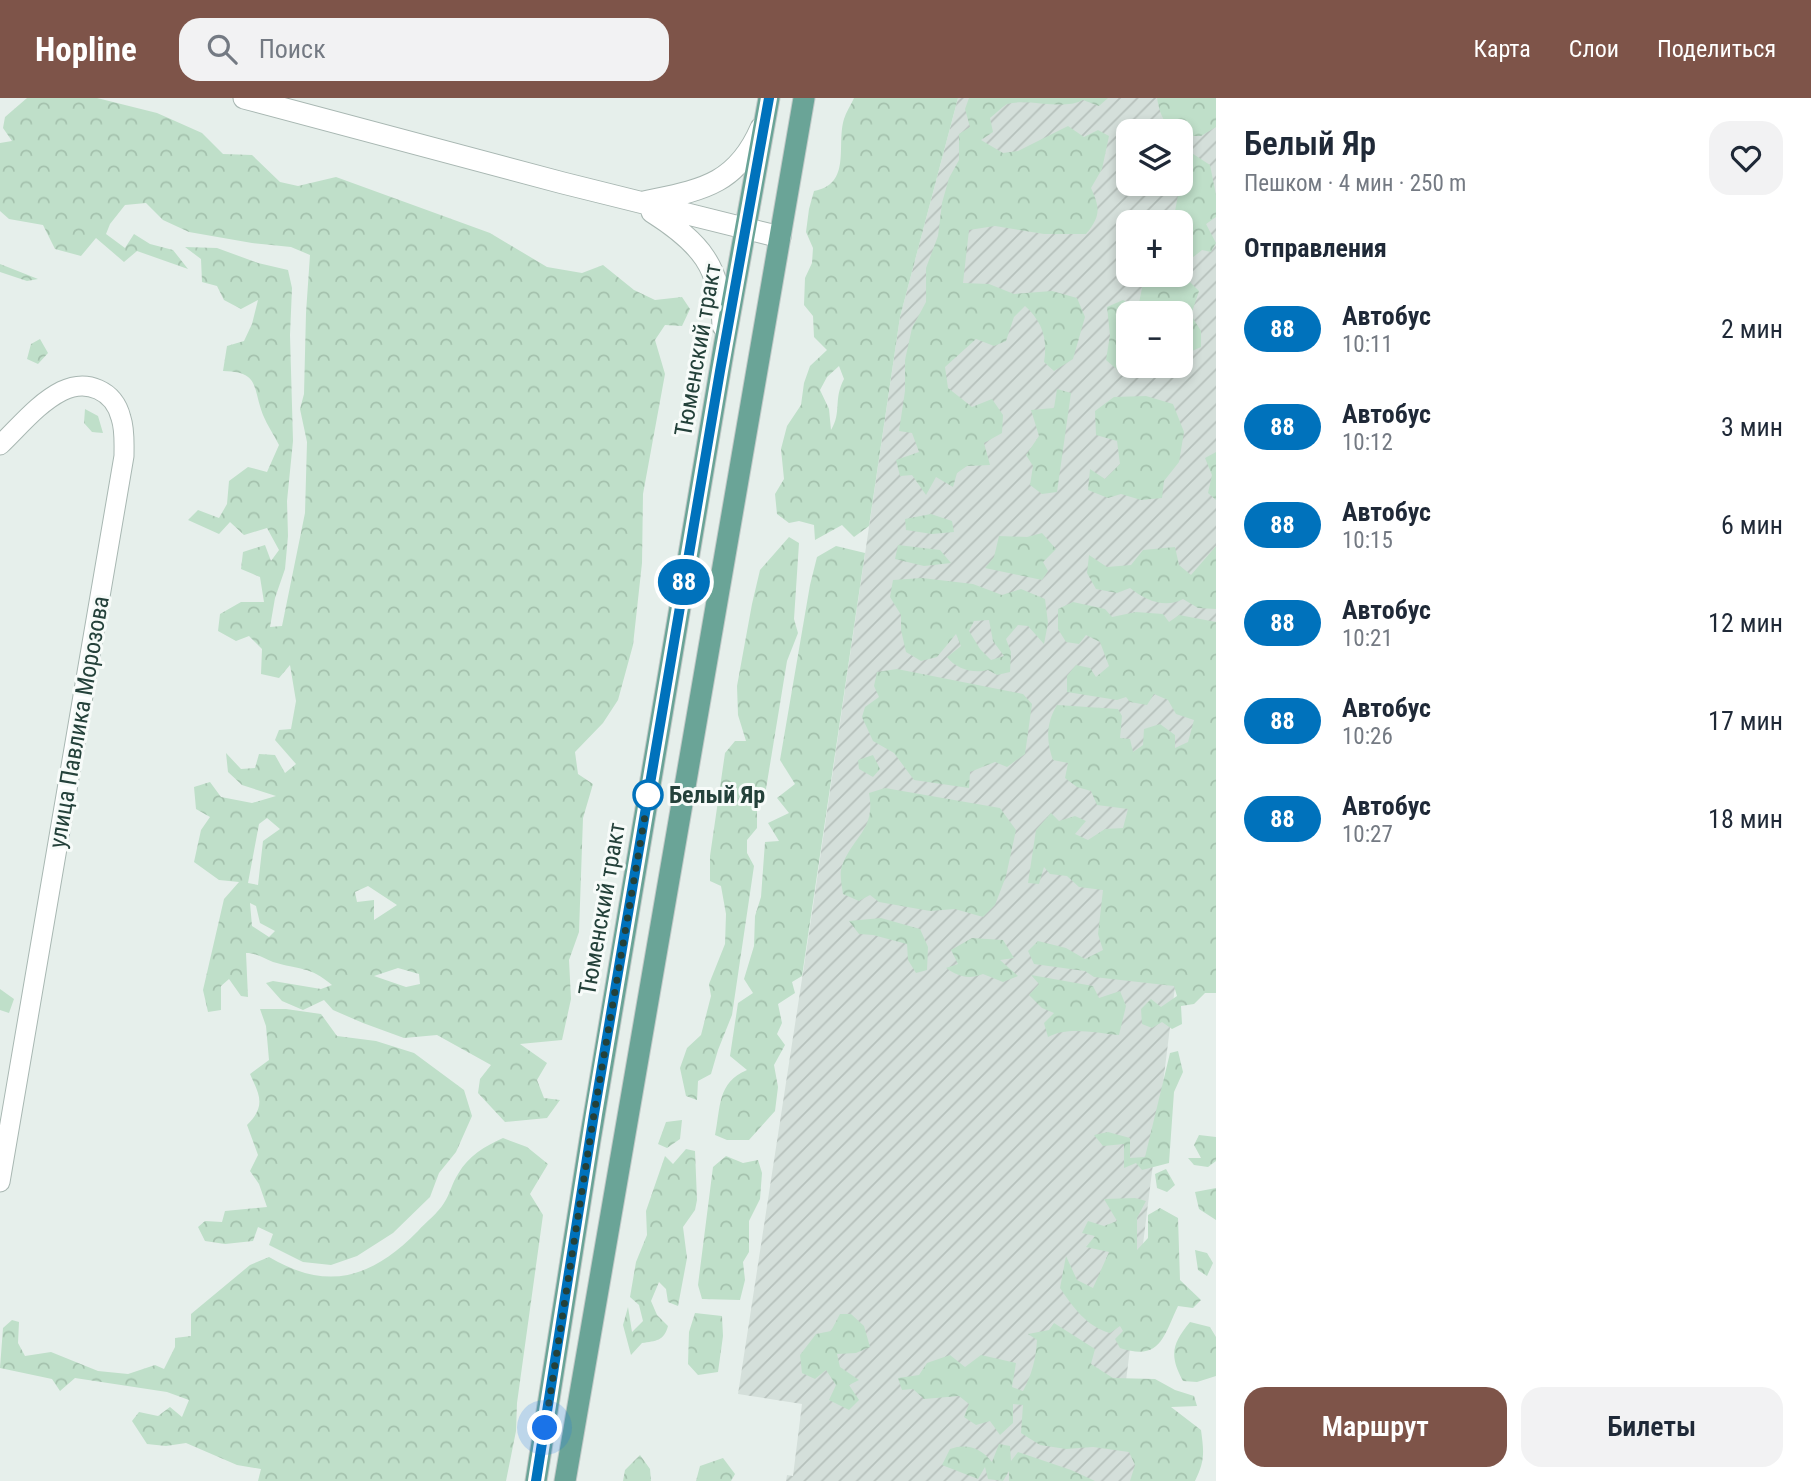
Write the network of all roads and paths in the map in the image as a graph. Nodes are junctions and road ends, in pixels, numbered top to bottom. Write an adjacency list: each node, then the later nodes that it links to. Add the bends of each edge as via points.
1 (244, 98): 4 (street)
2 (804, 98): 6 (main road)
3 (767, 107): 4 (street, via 750,150 727,175 701,189); 5 (main road, Тюменский тракт)
4 (639, 203): 5 (street); 7 (street, via 672,224 707,262 722,298)
5 (747, 230): 6 (street); 7 (main road, Тюменский тракт)
6 (780, 237): 11 (main road)
7 (724, 347): 10 (main road, Тюменский тракт)
8 (0, 445): 9 (street, улица Павлика Морозова, via 60,391 88,385 111,398 121,418 124,456)
9 (0, 1182)
10 (536, 1481)
11 (565, 1481)

